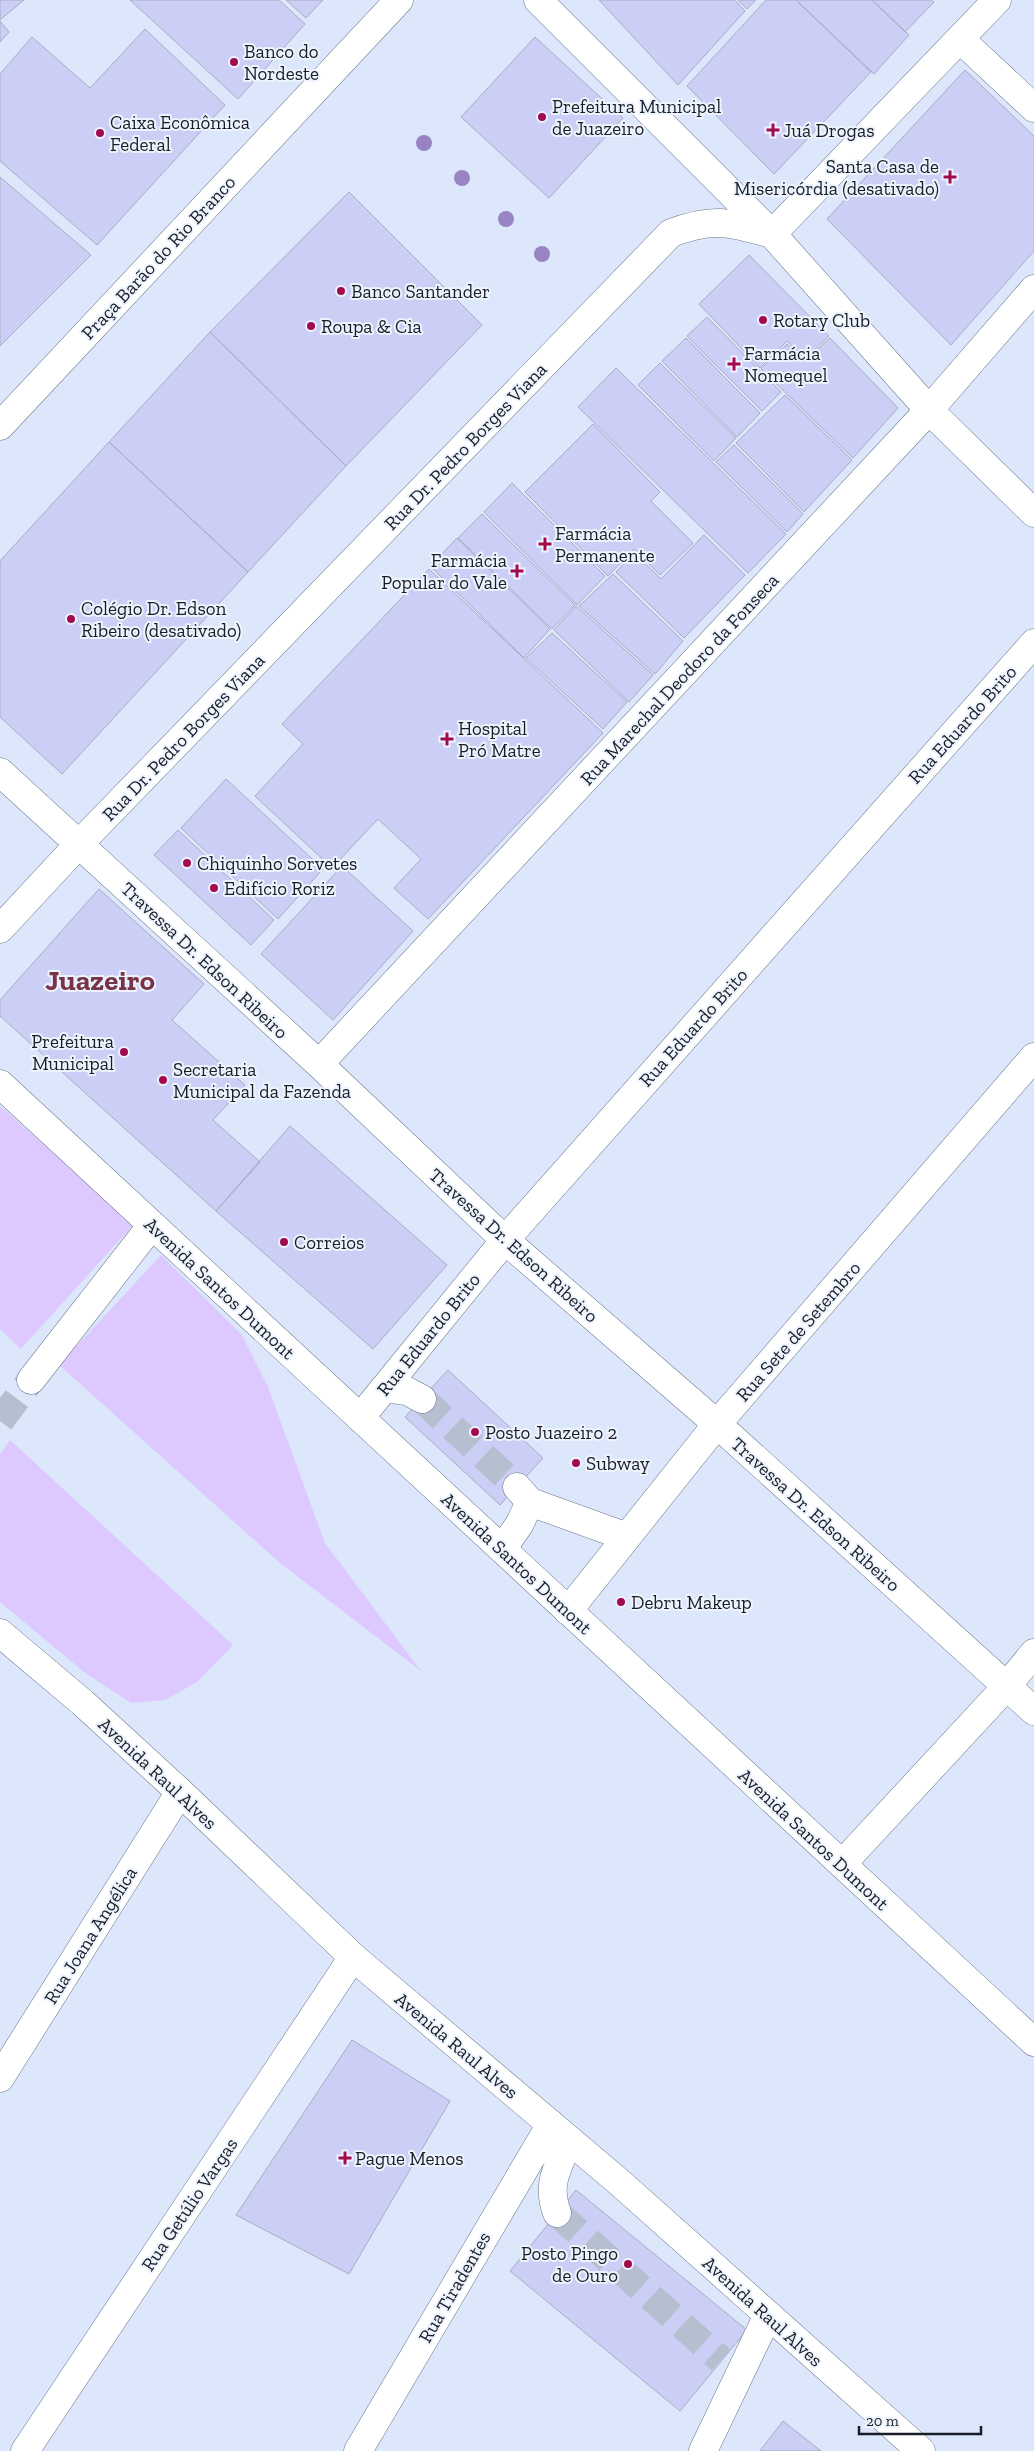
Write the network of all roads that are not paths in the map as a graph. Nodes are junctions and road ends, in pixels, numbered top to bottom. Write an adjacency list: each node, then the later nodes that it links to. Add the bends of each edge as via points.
1 (399, 0): 9 (street, Praça Barão do Rio Branco)
2 (538, 0): 6 (street)
3 (997, 0): 4 (street)
4 (960, 39): 5 (street); 6 (street)
5 (1034, 108)
6 (772, 234): 8 (street); 13 (street, Rua Dr. Pedro Borges Viana, via 717,221 694,224 671,233)
7 (1034, 289): 8 (street, Rua Marechal Deodoro da Fonseca)
8 (929, 410): 10 (street); 16 (street, Rua Marechal Deodoro da Fonseca)
9 (0, 426)
10 (1034, 513)
11 (1034, 643): 19 (street, Rua Eduardo Brito)
12 (0, 772): 13 (street, Travessa Dr. Edson Ribeiro)
13 (79, 844): 14 (street, Rua Dr. Pedro Borges Viana); 16 (street, Travessa Dr. Edson Ribeiro)
14 (0, 929)
15 (1034, 1057): 24 (street, Rua Sete de Setembro)
16 (319, 1064): 19 (street, Travessa Dr. Edson Ribeiro)
17 (0, 1084): 18 (street, Avenida Santos Dumont)
18 (152, 1225): 20 (street); 23 (street, Avenida Santos Dumont)
19 (505, 1240): 21 (street, Rua Eduardo Brito); 24 (street, Travessa Dr. Edson Ribeiro)
20 (31, 1380)
21 (384, 1388): 22 (street, via 407,1391); 23 (street, Rua Eduardo Brito)
22 (422, 1399)
23 (360, 1418): 26 (street, Avenida Santos Dumont)
24 (717, 1424): 25 (street, Rua Sete de Setembro); 30 (street, Travessa Dr. Edson Ribeiro)
25 (627, 1537): 26 (street, via 524,1495 519,1525); 27 (street, Rua Sete de Setembro)
26 (502, 1549): 27 (street, Avenida Santos Dumont)
27 (568, 1611): 33 (street, Avenida Santos Dumont)
28 (0, 1633): 32 (street, Avenida Raul Alves)
29 (1034, 1653): 30 (street)
30 (1006, 1687): 31 (street, Travessa Dr. Edson Ribeiro); 33 (street)
31 (1034, 1711)
32 (180, 1792): 34 (street, Avenida Raul Alves); 36 (street, Rua Joana Angélica)
33 (842, 1864): 35 (street, Avenida Santos Dumont)
34 (353, 1957): 37 (street, Avenida Raul Alves); 40 (street, Rua Getúlio Vargas)
35 (1034, 2042)
36 (0, 2078)
37 (560, 2132): 38 (street, via 552,2197); 39 (street, Avenida Raul Alves); 41 (street, Rua Tiradentes)
38 (557, 2213)
39 (768, 2315): 42 (street, via 730,2368); 43 (street, Avenida Raul Alves)
40 (24, 2451)
41 (358, 2451)
42 (703, 2451)
43 (921, 2451)

